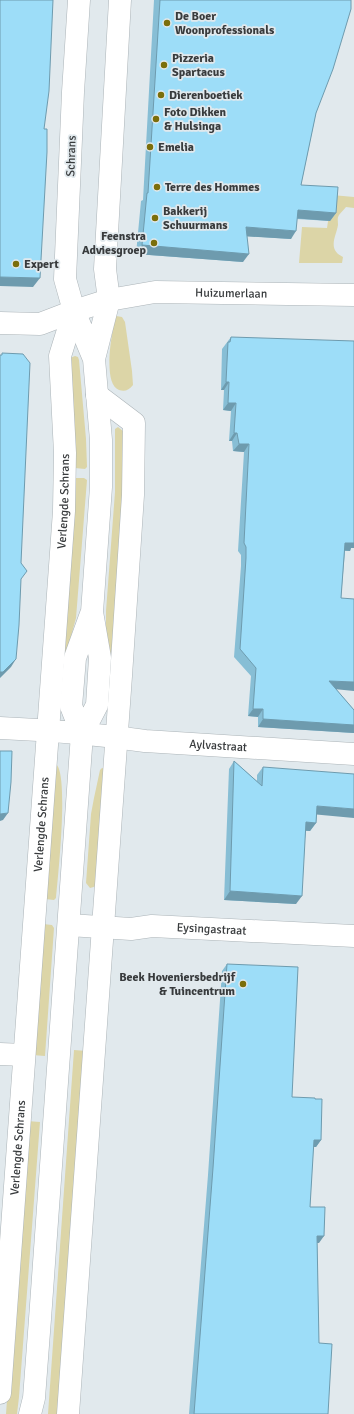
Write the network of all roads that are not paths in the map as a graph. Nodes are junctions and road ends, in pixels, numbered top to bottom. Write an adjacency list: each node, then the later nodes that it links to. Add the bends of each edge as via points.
1 (79, 0): 5 (street, Schrans, via 65,279)
2 (120, 0): 4 (street, via 106,262)
3 (354, 295): 4 (street, Huizumerlaan, via 154,292)
4 (109, 300): 5 (street, Huizumerlaan); 7 (street)
5 (74, 310): 6 (street, Huizumerlaan, via 40,324); 7 (street); 10 (street, Verlengde Schrans, via 60,356 65,453 64,511)
6 (0, 323)
7 (94, 359): 8 (street)
8 (97, 396): 11 (street, via 101,475 92,612 75,658 71,706); 12 (street, via 134,423 133,495)
9 (0, 728): 10 (street, Aylvastraat)
10 (48, 731): 11 (street, Aylvastraat); 18 (street, Verlengde Schrans)
11 (82, 734): 12 (street, Aylvastraat); 14 (street)
12 (117, 736): 13 (street, Aylvastraat, via 153,741); 15 (street)
13 (354, 754)
14 (69, 925): 15 (street, Eysingastraat); 21 (street)
15 (104, 927): 16 (street, Eysingastraat, via 131,929 152,926); 22 (street)
16 (354, 936)
17 (0, 1054): 18 (street)
18 (24, 1055): 19 (street, Verlengde Schrans)
19 (2, 1339): 20 (street, Verlengde Schrans)
20 (0, 1393)
21 (33, 1408)
22 (68, 1414)

